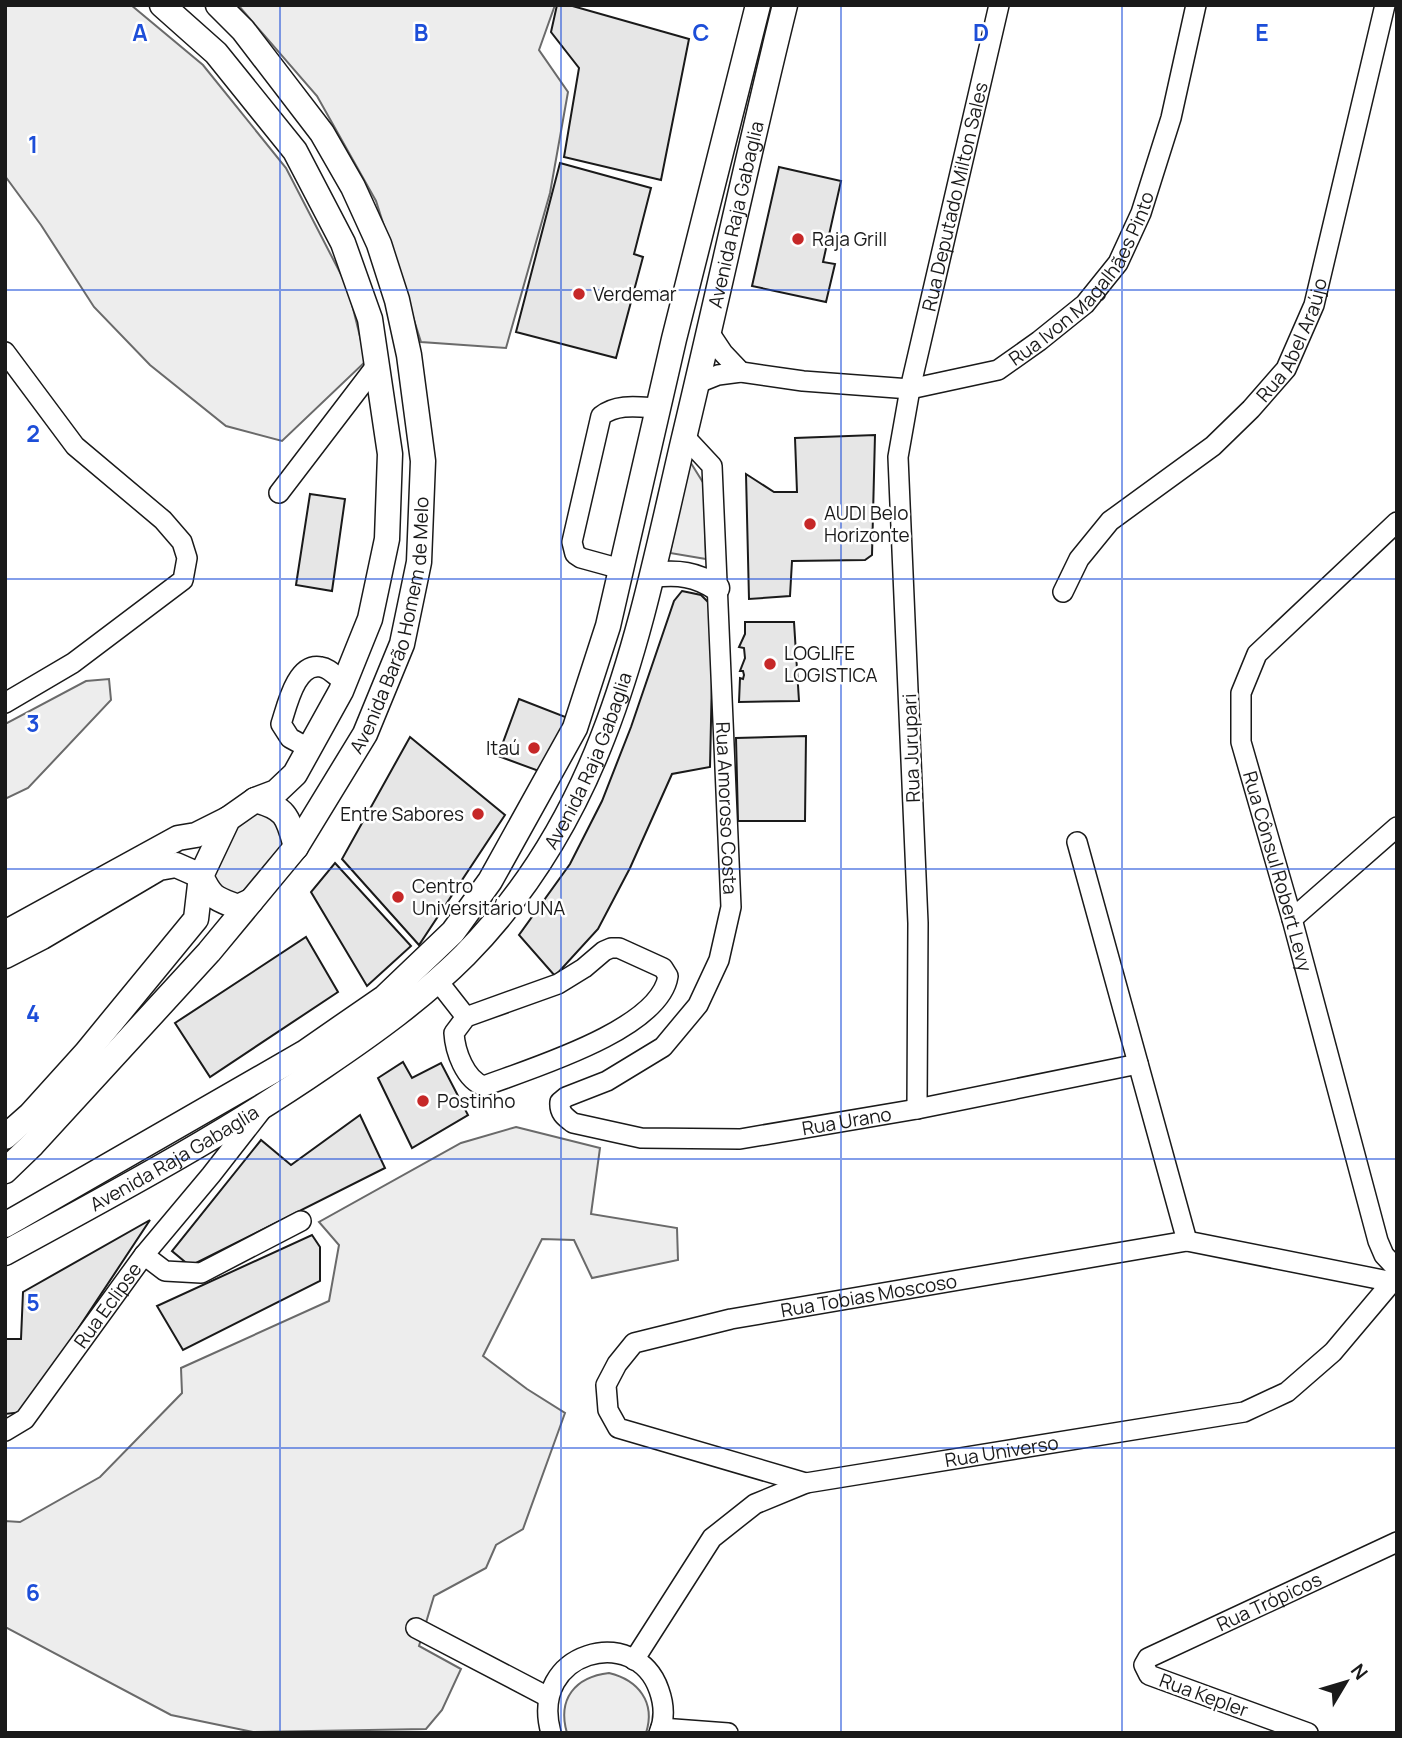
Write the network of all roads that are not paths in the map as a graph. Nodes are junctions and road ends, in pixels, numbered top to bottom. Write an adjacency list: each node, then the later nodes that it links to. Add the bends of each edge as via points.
1 (162, 5): 10 (main road, Avenida Barão Homem de Melo, via 216,53 295,151 349,258 370,318)
2 (218, 5): 29 (main road, Avenida Barão Homem de Melo, via 243,30 322,133 354,187 397,300 423,461 419,562 402,644 365,734)
3 (758, 5): 14 (main road, Avenida Raja Gabaglia)
4 (785, 5): 8 (main road, Avenida Raja Gabaglia)
5 (999, 5): 13 (street, Rua Deputado Milton Sales)
6 (1196, 5): 13 (street, Rua Ivon Magalhães Pinto, via 1171,118 1141,214 1118,262 1085,304 998,370)
7 (1385, 5): 21 (street, Rua Abel Araújo, via 1314,305 1286,369 1213,446 1110,521 1079,559)
8 (709, 332): 11 (street); 12 (main road, Avenida Raja Gabaglia)
9 (5, 352): 23 (street, via 75,446 163,520 187,558 183,580 73,663)
10 (376, 366): 16 (street); 22 (main road, Avenida Barão Homem de Melo, via 390,454 387,539 370,619)
11 (741, 372): 12 (street, Rua Ivon Magalhães Pinto); 13 (street, Rua Ivon Magalhães Pinto)
12 (698, 383): 15 (main road, Avenida Raja Gabaglia)
13 (910, 389): 41 (street, Rua Jurupari, via 898,457 918,923)
14 (658, 408): 18 (main road, Avenida Raja Gabaglia); 18 (street, via 613,409 601,416 572,542 581,558)
15 (685, 437): 19 (main road, Avenida Raja Gabaglia); 20 (street, Rua Amoroso Costa, via 712,466)
16 (279, 493)
17 (1397, 522): 32 (street, Rua Cônsul Robert Levy, via 1257,653 1241,693 1241,742)
18 (621, 569): 47 (main road, Avenida Raja Gabaglia, via 575,728 490,881 453,932 385,997 304,1054)
19 (653, 575): 20 (main road, via 699,577); 36 (main road, Avenida Raja Gabaglia, via 605,736 584,786 513,900)
20 (717, 588): 40 (street, Rua Amoroso Costa, via 731,907 719,960 698,1004 663,1047 607,1081 566,1097)
21 (1063, 592)
22 (345, 682): 24 (main road, Avenida Barão Homem de Melo); 24 (street, via 317,667 306,670 293,687 281,724 290,738)
23 (5, 703)
24 (310, 749): 25 (main road, Avenida Barão Homem de Melo, via 295,774 276,792)
25 (255, 800): 26 (main road, Avenida Barão Homem de Melo); 29 (main road, via 284,812)
26 (228, 819): 30 (main road, Avenida Barão Homem de Melo); 33 (main road, via 196,835 178,838)
27 (1397, 827): 32 (street)
28 (1077, 842): 38 (street)
29 (296, 847): 31 (main road, Avenida Barão Homem de Melo)
30 (201, 876): 31 (main road, via 209,894 220,900 238,907); 33 (main road, via 176,865 159,868); 42 (main road, Avenida Barão Homem de Melo, via 196,919 86,1053)
31 (251, 901): 44 (main road, Avenida Barão Homem de Melo)
32 (1292, 919): 51 (street, Rua Cônsul Robert Levy, via 1378,1241)
33 (40, 927): 34 (main road); 35 (main road)
34 (5, 933)
35 (5, 956)
36 (437, 980): 37 (street); 39 (main road, Avenida Raja Gabaglia, via 396,1015)
37 (466, 1017): 37 (street, via 454,1033 455,1041 469,1076 484,1086 622,1029 659,996 668,976 663,968 611,948 558,984)
38 (1138, 1064): 41 (street, Rua Urano); 48 (street)
39 (263, 1107): 43 (main road, Avenida Raja Gabaglia); 45 (street, Rua Eclipse)
40 (560, 1109): 41 (street, Rua Urano, via 573,1123 641,1138 740,1139)
41 (917, 1109)
42 (5, 1137)
43 (191, 1150): 45 (street, via 204,1155); 49 (main road, Avenida Raja Gabaglia, via 52,1237)
44 (5, 1171)
45 (211, 1175): 50 (street, Rua Eclipse)
46 (301, 1221): 50 (street, via 201,1273 165,1271)
47 (5, 1225)
48 (1186, 1241): 51 (street, Rua Tobias Moscoso); 53 (street, Rua Tobias Moscoso, via 732,1319 634,1343 617,1364 606,1385 608,1410 618,1429)
49 (5, 1253)
50 (144, 1255): 52 (street, Rua Eclipse, via 25,1419)
51 (1395, 1276): 53 (street, Rua Universo, via 1333,1352 1287,1392 1244,1412)
52 (5, 1431)
53 (806, 1483): 56 (street, Rua Universo, via 755,1504 712,1538)
54 (1397, 1542): 57 (street, Rua Trópicos, via 1148,1658)
55 (416, 1628): 58 (street)
56 (634, 1660): 58 (street, via 617,1654 581,1657 554,1681); 59 (street, via 657,1685 663,1701)
57 (1144, 1665): 62 (street, Rua Kepler, via 1149,1675)
58 (548, 1697): 60 (street, via 546,1717)
59 (660, 1731): 61 (street)
60 (551, 1733)
61 (728, 1733)
62 (1308, 1733)

